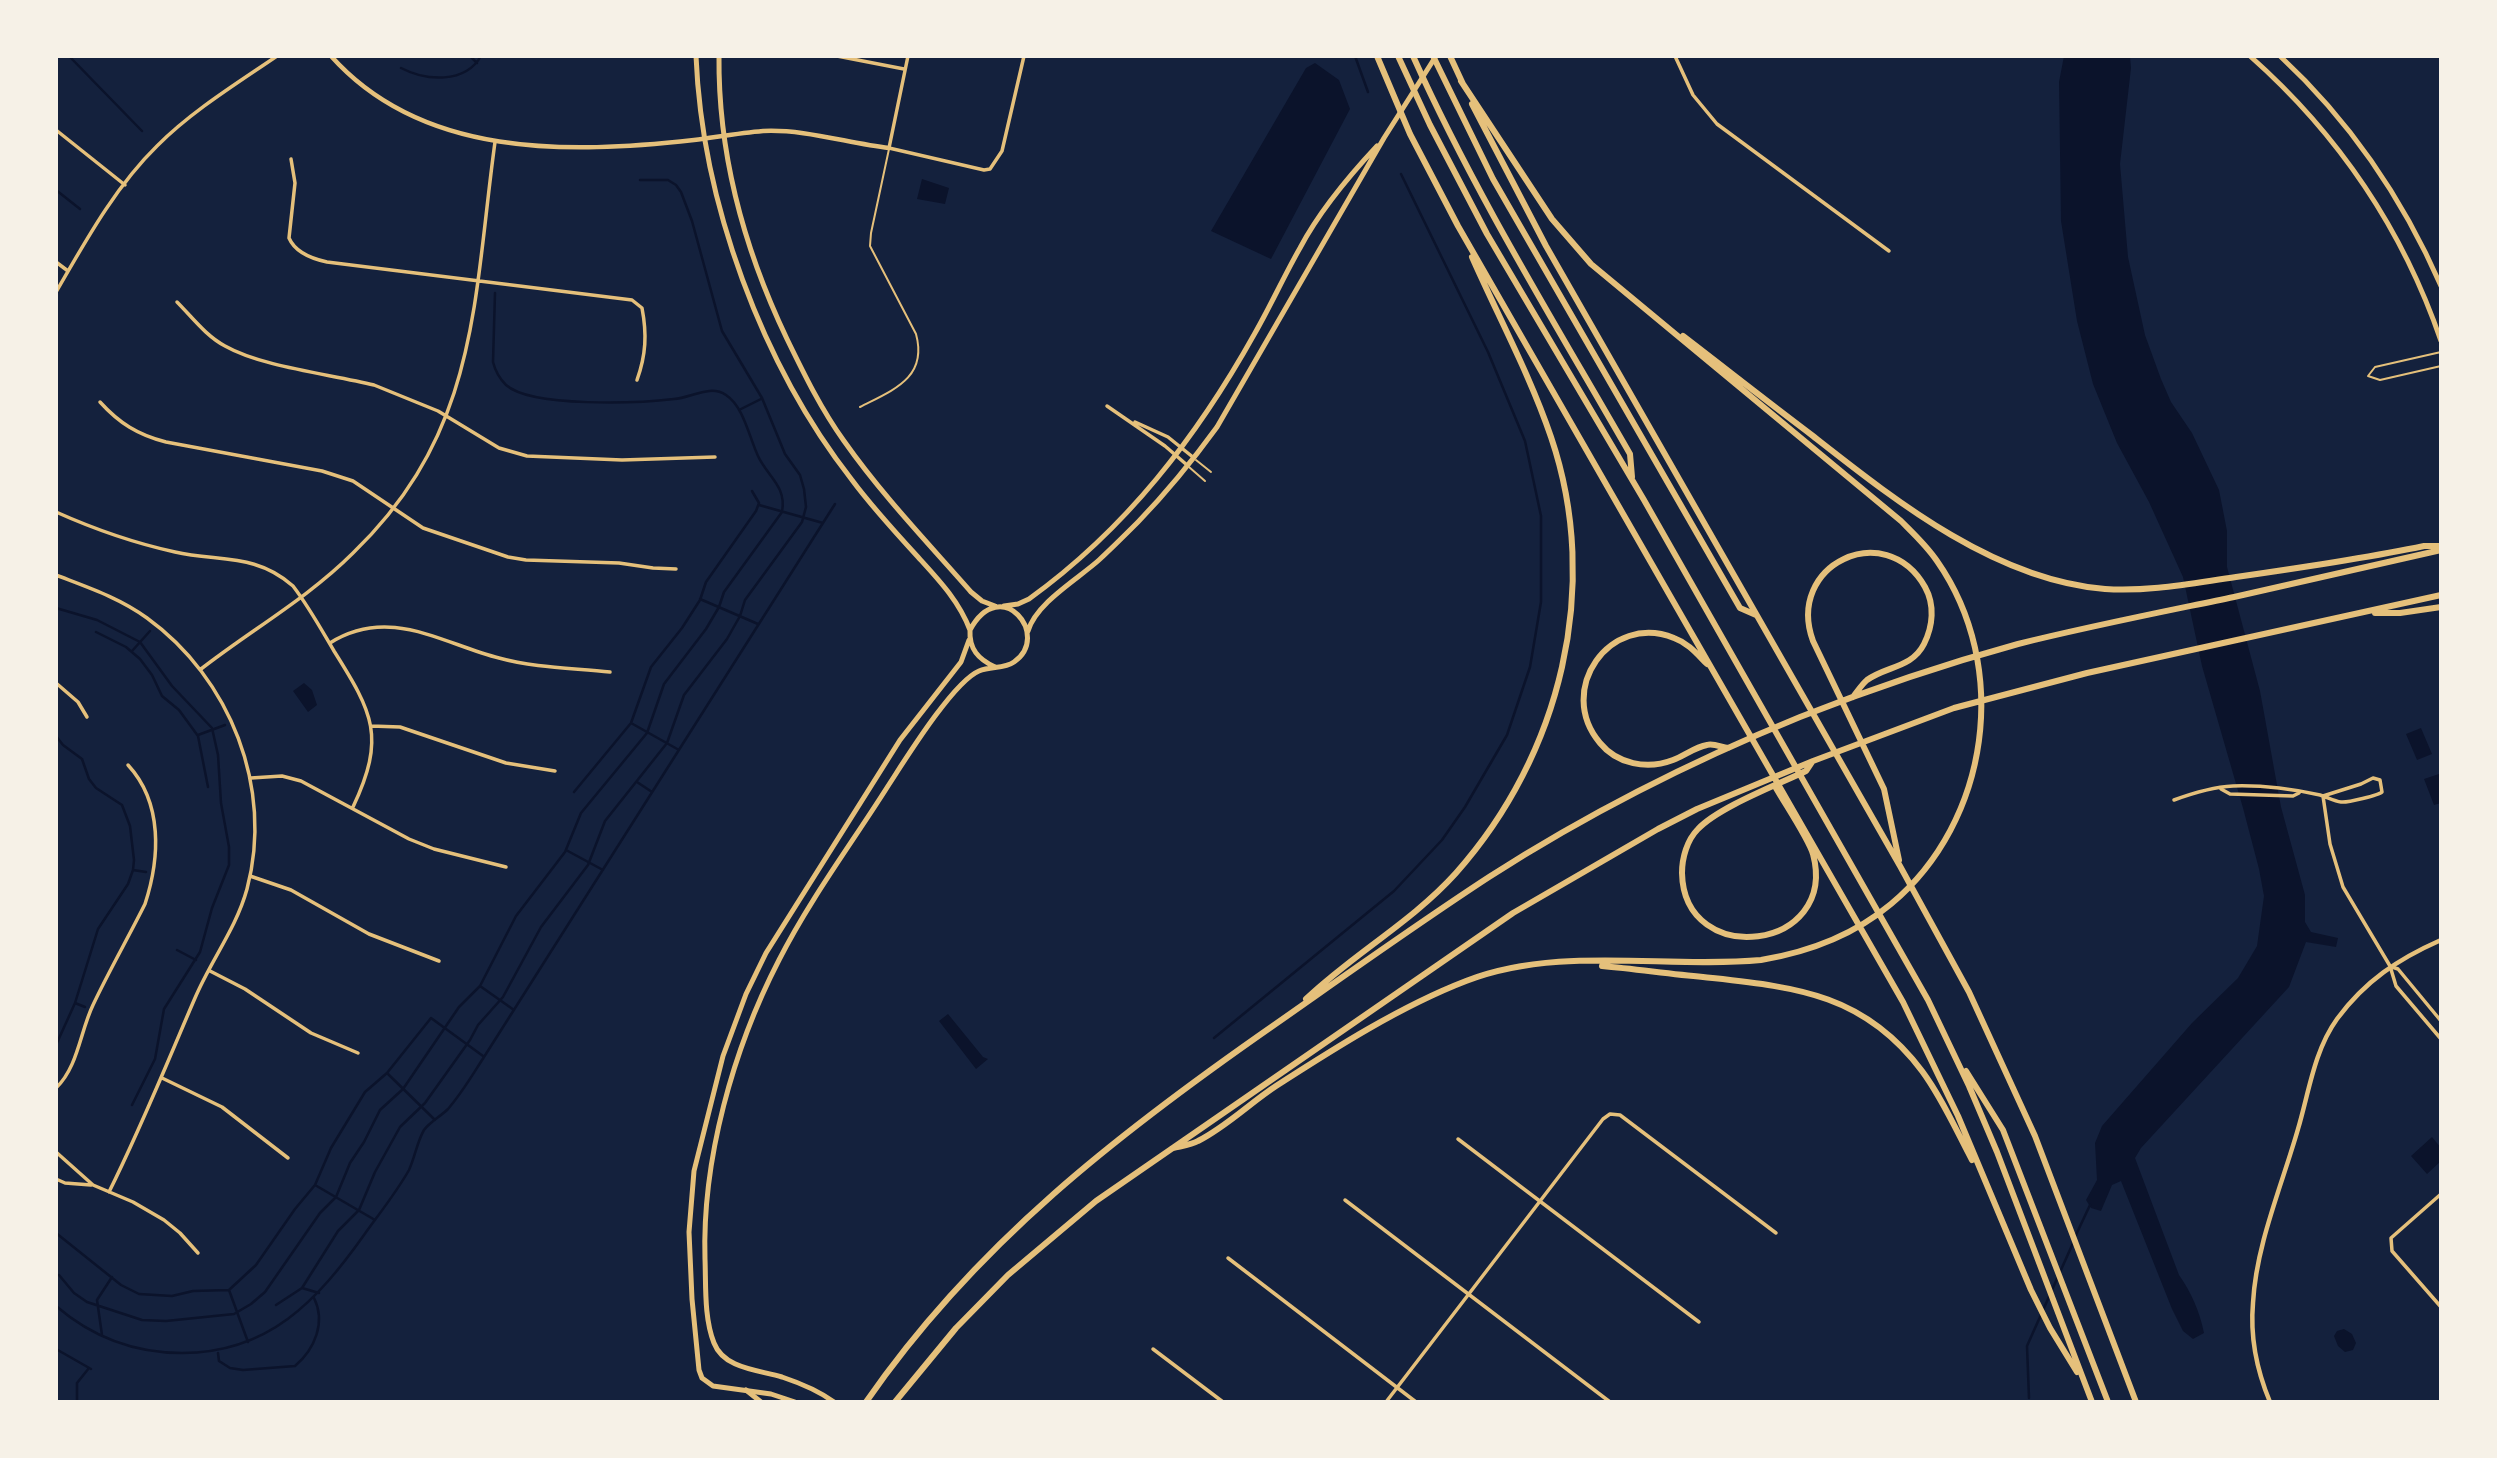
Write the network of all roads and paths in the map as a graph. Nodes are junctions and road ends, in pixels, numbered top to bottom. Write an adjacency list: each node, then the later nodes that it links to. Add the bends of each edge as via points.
1 (277, 56): 25 (street, via 175,129)
2 (331, 56): 22 (street, via 370,91 408,116)
3 (696, 56): 20 (main road)
4 (719, 56): 19 (main road)
5 (837, 56): 16 (street)
6 (908, 56): 16 (street)
7 (1024, 56): 23 (street, via 1002,151 990,169)
8 (1377, 56): 26 (highway, via 1410,134)
9 (1398, 56): 51 (highway, via 1471,204)
10 (1413, 56): 51 (highway, via 1488,208 1630,454)
11 (1435, 56): 21 (main road); 63 (highway, via 1499,191 1650,454 1740,608)
12 (1450, 56): 17 (highway)
13 (1675, 56): 27 (street, via 1693,95 1717,124)
14 (2250, 56): 35 (main road, via 2336,145 2367,190 2399,243)
15 (2280, 56): 32 (main road, via 2368,155 2407,217)
16 (905, 69): 23 (street)
17 (1461, 81): 29 (highway, via 1552,219); 63 (highway, via 1546,246)
18 (56, 130): 25 (street)
19 (723, 136): 20 (street); 23 (street, via 790,132); 59 (main road, via 753,261 824,411 876,483 971,592)
20 (704, 138): 22 (street, via 600,146); 65 (main road, via 734,256 795,394 845,472 958,603)
21 (1384, 138): 44 (main road, via 1312,228 1255,333); 47 (main road, via 1257,361)
22 (495, 142): 31 (street)
23 (889, 148): 41 (lane, via 870,246 916,334 919,357 901,386)
24 (291, 159): 31 (street, via 295,183 289,237 297,249 327,262)
25 (125, 185): 30 (street)
26 (1458, 226): 69 (highway); 96 (highway, via 1541,412 1562,481 1571,531 1573,587 1560,677 1544,731 1524,775 1468,858 1425,903 1326,980)
27 (1889, 251)
28 (56, 262): 30 (street)
29 (1591, 264): 54 (highway, via 1916,512 1988,555 2033,574 2122,589 2182,585); 93 (highway, via 1901,521 1925,546 1958,599 1971,634 1982,723 1968,792 1937,852 1890,904 1845,934 1761,960)
30 (68, 271): 33 (street)
31 (479, 280): 38 (street, via 636,301 642,308 646,341); 42 (street, via 466,357)
32 (2441, 286)
33 (56, 292)
34 (177, 302): 42 (street, via 216,340 250,357 374,385)
35 (2441, 341)
36 (2441, 352): 37 (lane, via 2375,367 2368,376 2380,380)
37 (2441, 366)
38 (637, 380)
39 (100, 401): 52 (street, via 125,426 146,436 333,473 369,490)
40 (1107, 406): 43 (street)
41 (860, 407)
42 (447, 416): 46 (street, via 499,448 527,456); 52 (street, via 416,477)
43 (1130, 420): 44 (street); 45 (street)
44 (1183, 449): 45 (main road); 47 (street)
45 (1177, 456): 48 (street); 60 (main road, via 1084,555 1029,600)
46 (715, 457)
47 (1194, 458): 48 (main road); 49 (lane)
48 (1188, 466): 50 (lane); 64 (main road, via 1140,520 1042,608)
49 (1211, 472)
50 (1205, 481)
51 (1633, 482): 99 (highway, via 1905,958)
52 (393, 509): 55 (street, via 430,531 508,557); 58 (street, via 353,554)
53 (56, 512): 58 (street, via 177,553 256,564 287,581)
54 (2441, 548): 72 (highway, via 2018,644)
55 (676, 569)
56 (56, 575): 68 (street, via 136,611 174,640)
57 (2441, 595): 62 (highway)
58 (300, 596): 66 (street); 68 (street)
59 (995, 606): 60 (main road); 65 (main road, via 980,614)
60 (1003, 606): 64 (main road, via 1016,613)
61 (2441, 607): 62 (highway)
62 (2362, 613): 77 (highway, via 2031,687 1954,708)
63 (1758, 616): 86 (highway)
64 (1028, 632): 67 (main road, via 1022,655 1013,663)
65 (970, 634): 67 (main road, via 972,650); 89 (main road, via 961,662 900,740)
66 (330, 643): 70 (street, via 360,630 396,628 516,662); 74 (street, via 362,695)
67 (995, 667): 90 (main road, via 968,678 940,711)
68 (201, 669): 80 (street, via 233,724)
69 (1714, 671): 75 (highway, via 1673,637 1634,635 1608,647 1596,661 1584,687 1584,713 1602,746 1635,764 1671,761 1708,744); 76 (highway)
70 (610, 672)
71 (56, 683): 73 (street)
72 (1861, 692): 75 (highway); 86 (highway, via 1866,681 1911,661 1923,646 1931,621 1927,592 1916,574 1902,562 1875,553 1849,556 1825,572 1810,597 1807,621 1884,789)
73 (87, 717)
74 (371, 726): 79 (street, via 400,727 495,760); 85 (street, via 369,769)
75 (1728, 748): 96 (highway, via 1623,799 1502,869)
76 (1765, 761): 77 (highway, via 1773,783 1812,853 1815,879 1809,900 1797,917 1776,932 1749,938 1723,932 1700,917 1687,896 1682,872 1687,845 1713,816 1754,796 1806,771); 109 (highway, via 1903,1002)
77 (1813, 761): 104 (highway, via 1658,829 1513,913)
78 (128, 765): 102 (street, via 145,788 154,822 150,890 92,1006 71,1066)
79 (555, 771)
80 (251, 778): 85 (street, via 292,778); 88 (street, via 254,830)
81 (2221, 789): 82 (street); 82 (street, via 2230,794); 84 (street)
82 (2300, 793): 83 (street)
83 (2323, 796): 83 (street, via 2342,803 2376,796 2383,787 2373,778); 94 (street, via 2343,887)
84 (2174, 800)
85 (353, 807): 87 (street, via 421,844)
86 (1900, 866): 135 (highway, via 1990,1034 2035,1136)
87 (506, 867)
88 (250, 876): 92 (street, via 291,890 369,934); 95 (street, via 233,929)
89 (789, 917): 90 (main road); 123 (main road, via 746,994 723,1056 692,1196 690,1273 699,1370 713,1386)
90 (803, 918): 126 (main road, via 760,1000 721,1119 709,1173 704,1233 706,1298 715,1345 724,1357 805,1386)
91 (2441, 940): 94 (street)
92 (439, 961)
93 (1569, 962): 104 (highway, via 1513,968 1443,991 1276,1086 1197,1142); 109 (highway, via 1777,985 1854,1011 1891,1038 1921,1070)
94 (2390, 966): 97 (street, via 2398,969); 98 (street, via 2396,986); 136 (street, via 2360,991 2328,1032 2276,1200 2252,1307 2258,1370)
95 (210, 971): 100 (street, via 302,1028); 101 (street)
96 (1292, 1013): 127 (highway, via 1152,1112 1035,1209 942,1305)
97 (2441, 1021)
98 (2441, 1039)
99 (1952, 1049): 121 (highway, via 1993,1142); 134 (highway, via 2003,1130)
100 (358, 1053)
101 (162, 1078): 106 (street, via 222,1107); 110 (street)
102 (56, 1088)
103 (1458, 1139): 113 (street)
104 (1173, 1148): 128 (highway, via 1096,1201 1008,1275 956,1328)
105 (56, 1152): 108 (street)
106 (288, 1158)
107 (56, 1178): 108 (street)
108 (93, 1185): 110 (street)
109 (1988, 1187): 121 (highway, via 2031,1290)
110 (109, 1192): 115 (street, via 164,1220)
111 (2441, 1194): 118 (street, via 2391,1238 2392,1251)
112 (1345, 1200): 117 (street)
113 (1540, 1201): 114 (street, via 1602,1119 1620,1115); 117 (street); 119 (street)
114 (1776, 1233)
115 (198, 1253)
116 (1228, 1258): 122 (street)
117 (1469, 1294): 122 (street); 132 (street)
118 (2441, 1307)
119 (1699, 1322)
120 (1153, 1349): 129 (street)
121 (2086, 1385): 133 (highway)
122 (1397, 1387): 130 (street); 131 (street)
123 (746, 1390): 124 (main road); 125 (main road)
124 (761, 1402)
125 (795, 1402)
126 (834, 1402)
127 (866, 1402)
128 (895, 1402)
129 (1223, 1402)
130 (1386, 1402)
131 (1416, 1402)
132 (1610, 1402)
133 (2092, 1402)
134 (2108, 1402)
135 (2136, 1402)
136 (2270, 1402)

